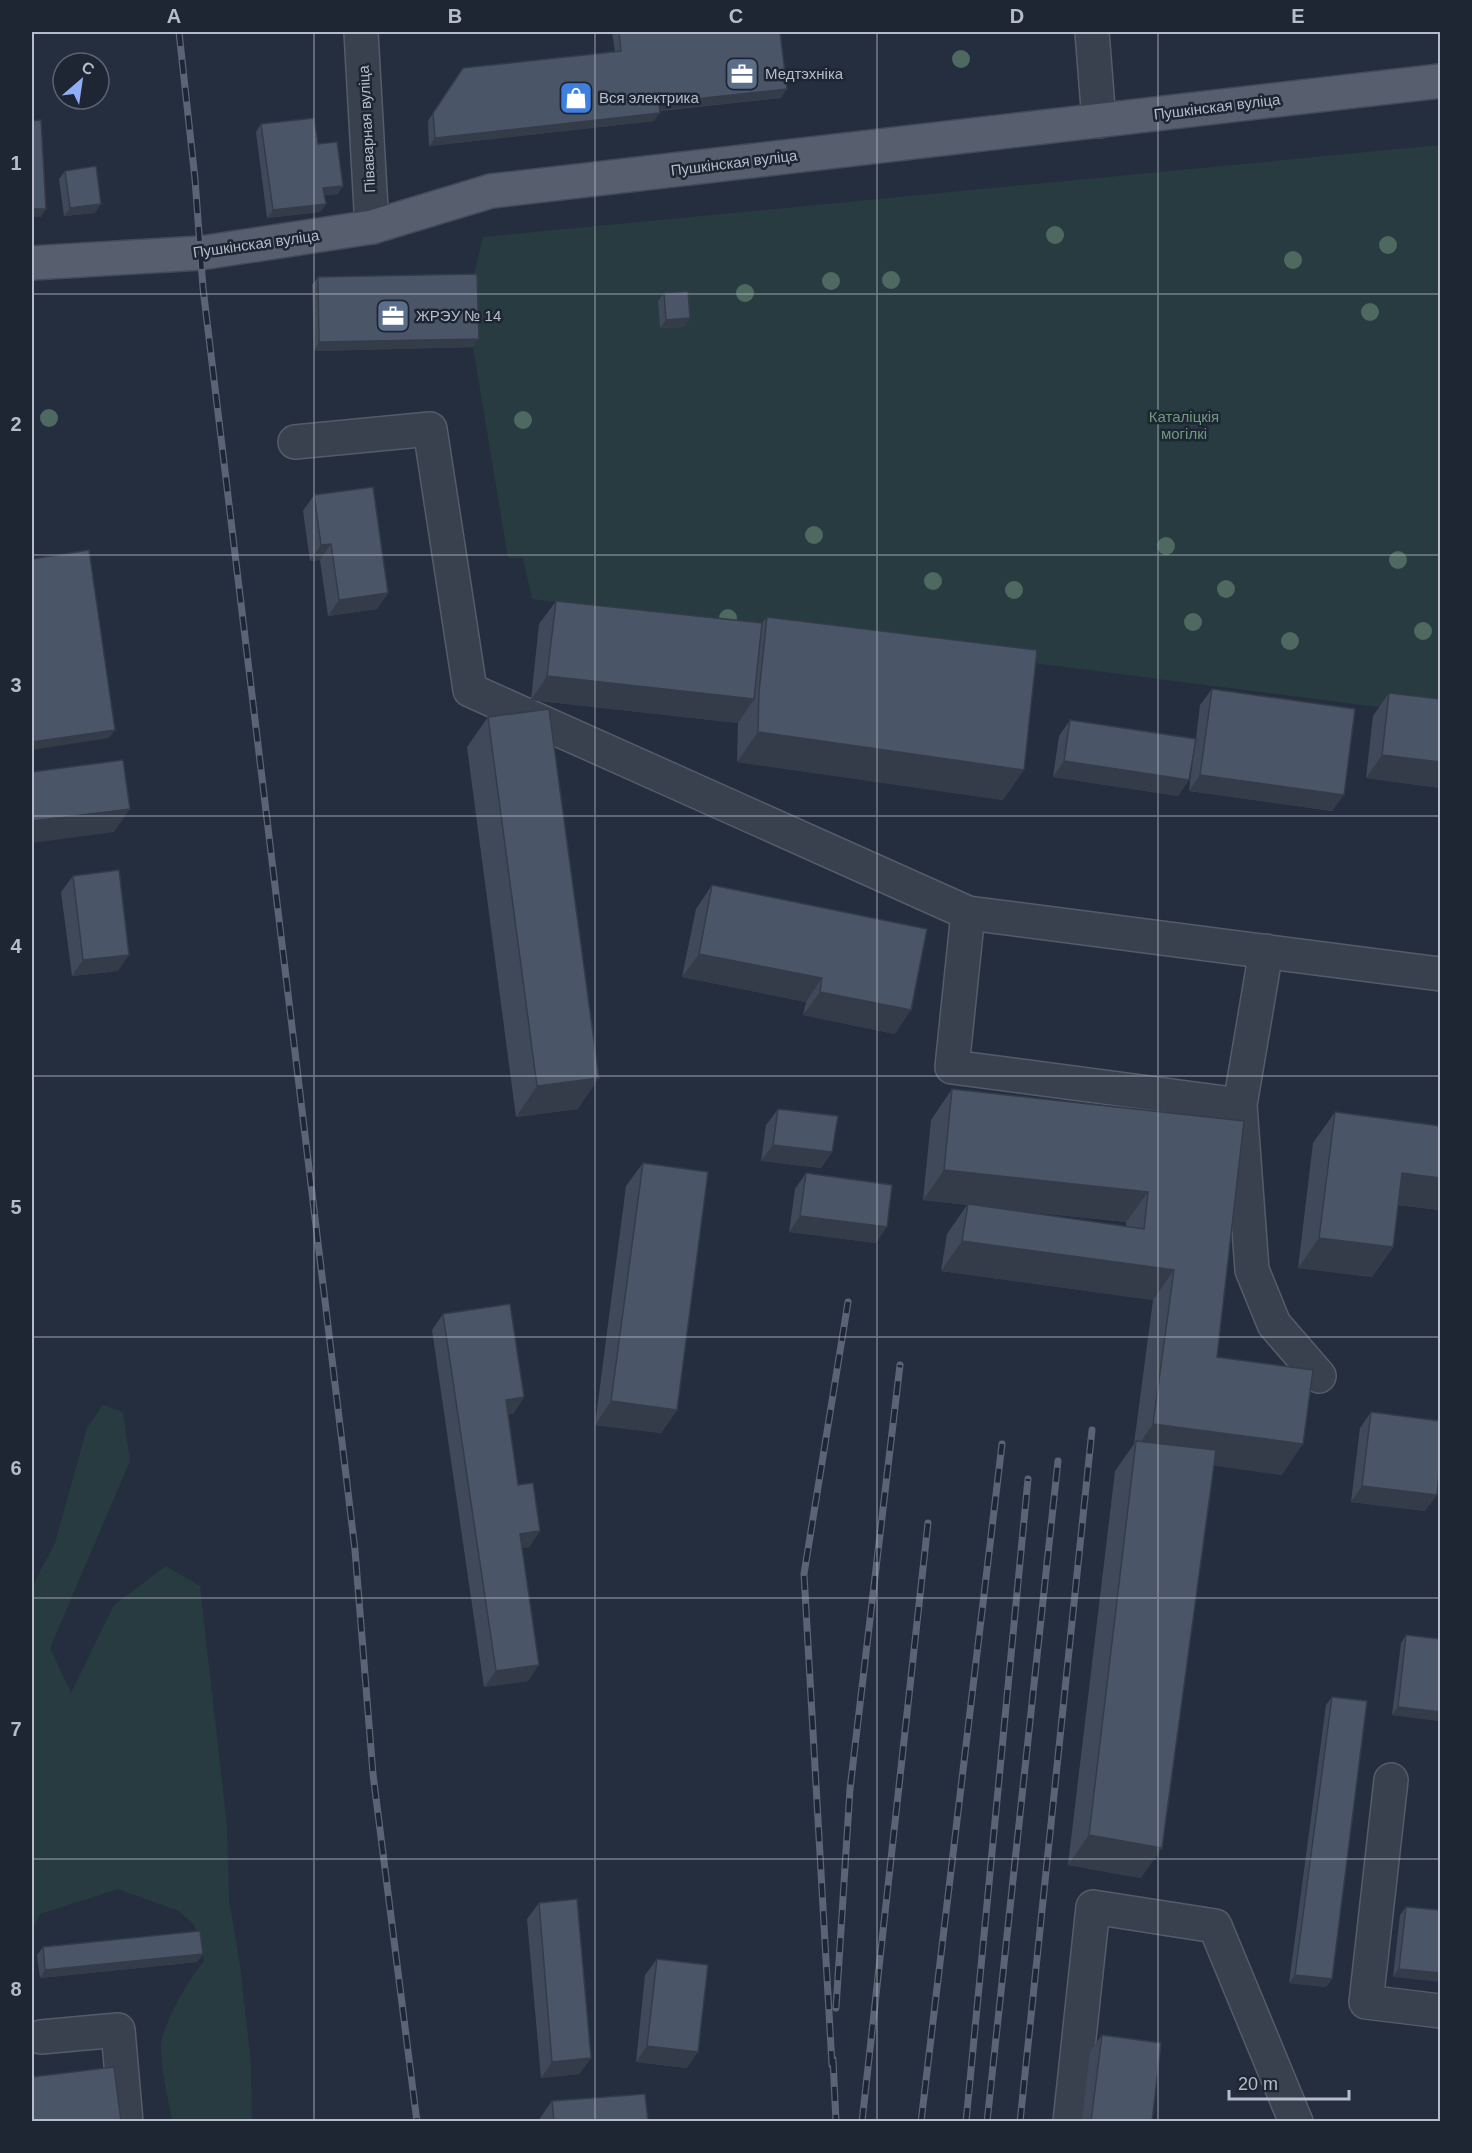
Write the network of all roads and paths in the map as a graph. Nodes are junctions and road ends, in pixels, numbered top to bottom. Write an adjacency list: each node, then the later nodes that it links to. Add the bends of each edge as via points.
1 (361, 32): 5 (street, Піваварная вуліца)
2 (1092, 32): 4 (street)
3 (1440, 81): 4 (main road, Пушкінская вуліца)
4 (1099, 121): 5 (main road, Пушкінская вуліца, via 491,191)
5 (372, 227): 6 (main road, Пушкінская вуліца, via 201,253)
6 (32, 263)
7 (295, 442): 8 (street, via 430,429 470,690)
8 (968, 913): 9 (street); 11 (street, via 952,1067)
9 (1266, 951): 10 (street); 11 (street)
10 (1440, 974)
11 (1240, 1105): 12 (street, via 1252,1270 1274,1324)
12 (1319, 1376)
13 (1392, 1780): 14 (street, via 1366,2002)
14 (1440, 2011)
15 (40, 2037): 16 (street, via 118,2030)
16 (126, 2121)
17 (1070, 2121): 18 (street, via 1093,1907 1215,1926)
18 (1296, 2121)

